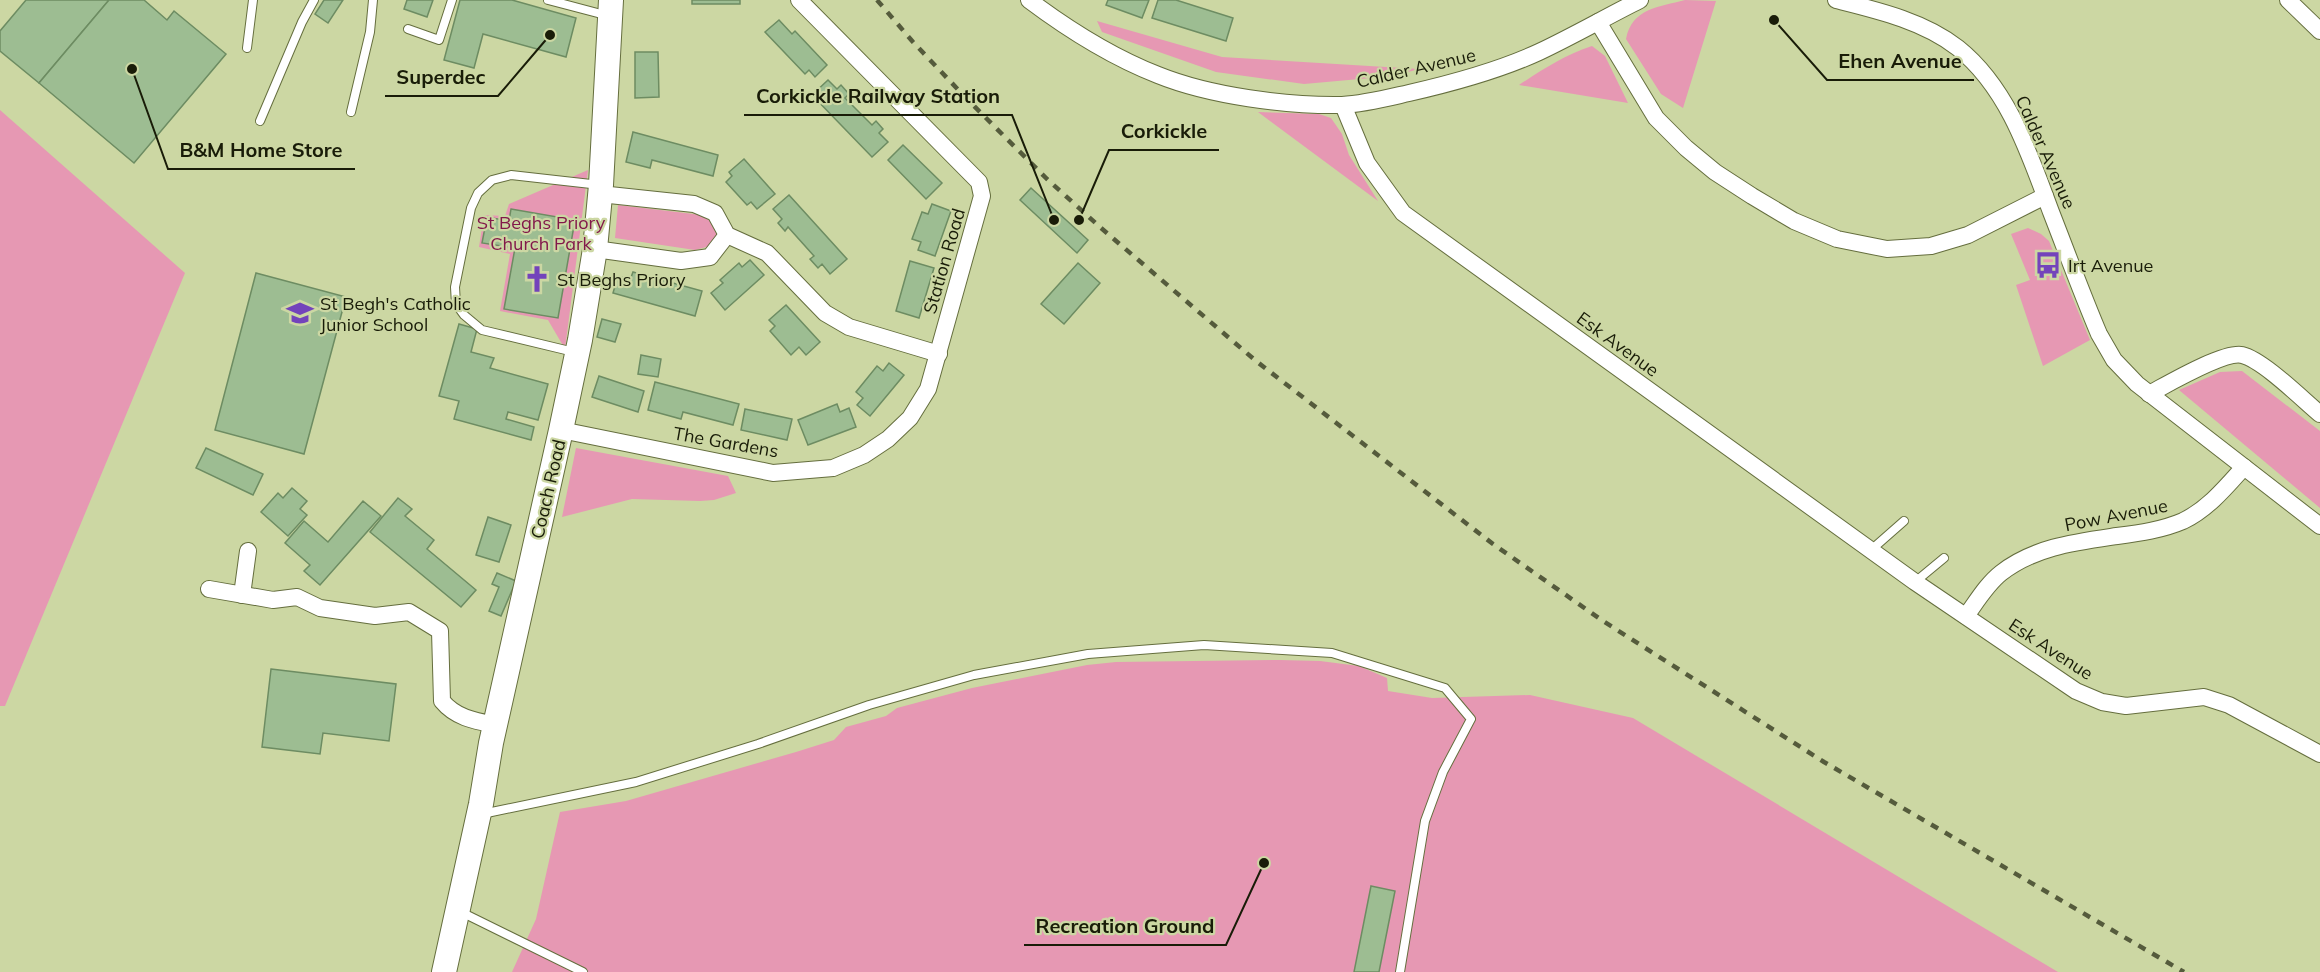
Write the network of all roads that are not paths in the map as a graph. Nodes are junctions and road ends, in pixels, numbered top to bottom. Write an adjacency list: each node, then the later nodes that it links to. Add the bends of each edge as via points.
1 (253, 0): 15 (lane)
2 (314, 0): 18 (lane)
3 (373, 0): 17 (lane, via 370,32)
4 (452, 0): 13 (lane, via 440,40)
5 (548, 0): 11 (lane)
6 (799, 0): 24 (street, Station Road, via 979,182 982,196)
7 (1029, 0): 16 (street, Calder Avenue, via 1070,30 1160,76 1255,98)
8 (1640, 0): 12 (street, Calder Avenue)
9 (1836, 0): 20 (street, Calder Avenue, via 1926,30 1956,46 1981,69 2014,122)
10 (2288, 0): 14 (street)
11 (610, 8): 19 (street, Coach Road)
12 (1598, 22): 16 (street, Calder Avenue, via 1487,72 1397,96); 20 (street, via 1656,118 1686,148 1752,196 1837,239 1887,249 1931,246 1968,235)
13 (408, 29)
14 (2320, 31)
15 (248, 48)
16 (1343, 105): 31 (street, Esk Avenue, via 1367,163 1403,213)
17 (351, 112)
18 (260, 121)
19 (600, 189): 21 (street, via 694,204 715,213); 22 (street, Coach Road); 23 (lane, via 511,175 492,180 478,192 471,208 455,287 456,304 482,330)
20 (2045, 195): 25 (street, Calder Avenue, via 2099,334 2114,360)
21 (727, 235): 22 (street, via 710,257 681,261); 24 (street, via 767,253 825,313 849,327)
22 (595, 249): 23 (street, Coach Road)
23 (577, 353): 27 (street, Coach Road)
24 (939, 354): 27 (street, The Gardens, via 928,389 910,418 872,450 833,468 760,472)
25 (2149, 394): 26 (street, via 2223,357 2242,355 2259,363); 28 (street, Calder Avenue)
26 (2320, 414)
27 (561, 430): 38 (street, Coach Road)
28 (2244, 467): 30 (street, Calder Avenue); 37 (street, Pow Avenue, via 2205,508 2186,520 2164,529 2046,549 2001,573)
29 (1904, 521): 31 (lane)
30 (2320, 526)
31 (1871, 550): 34 (street, Esk Avenue)
32 (248, 551): 36 (street)
33 (1944, 558): 34 (lane)
34 (1913, 580): 37 (street, Esk Avenue)
35 (209, 589): 36 (street)
36 (242, 595): 38 (street, via 273,600 297,597 320,608 375,616 409,612 440,631 442,701 460,717)
37 (1966, 616): 39 (street, Esk Avenue, via 2076,691 2102,702 2126,706 2204,697 2229,705)
38 (496, 725): 40 (street, Coach Road)
39 (2320, 754)
40 (478, 814): 41 (street, Coach Road); 44 (lane, via 636,782 869,705 974,675 1042,662 1088,654 1204,645 1332,653 1445,688 1471,718 1443,772 1425,821)
41 (458, 911): 42 (street, Coach Road); 43 (lane)
42 (444, 972)
43 (583, 972)
44 (1400, 972)

